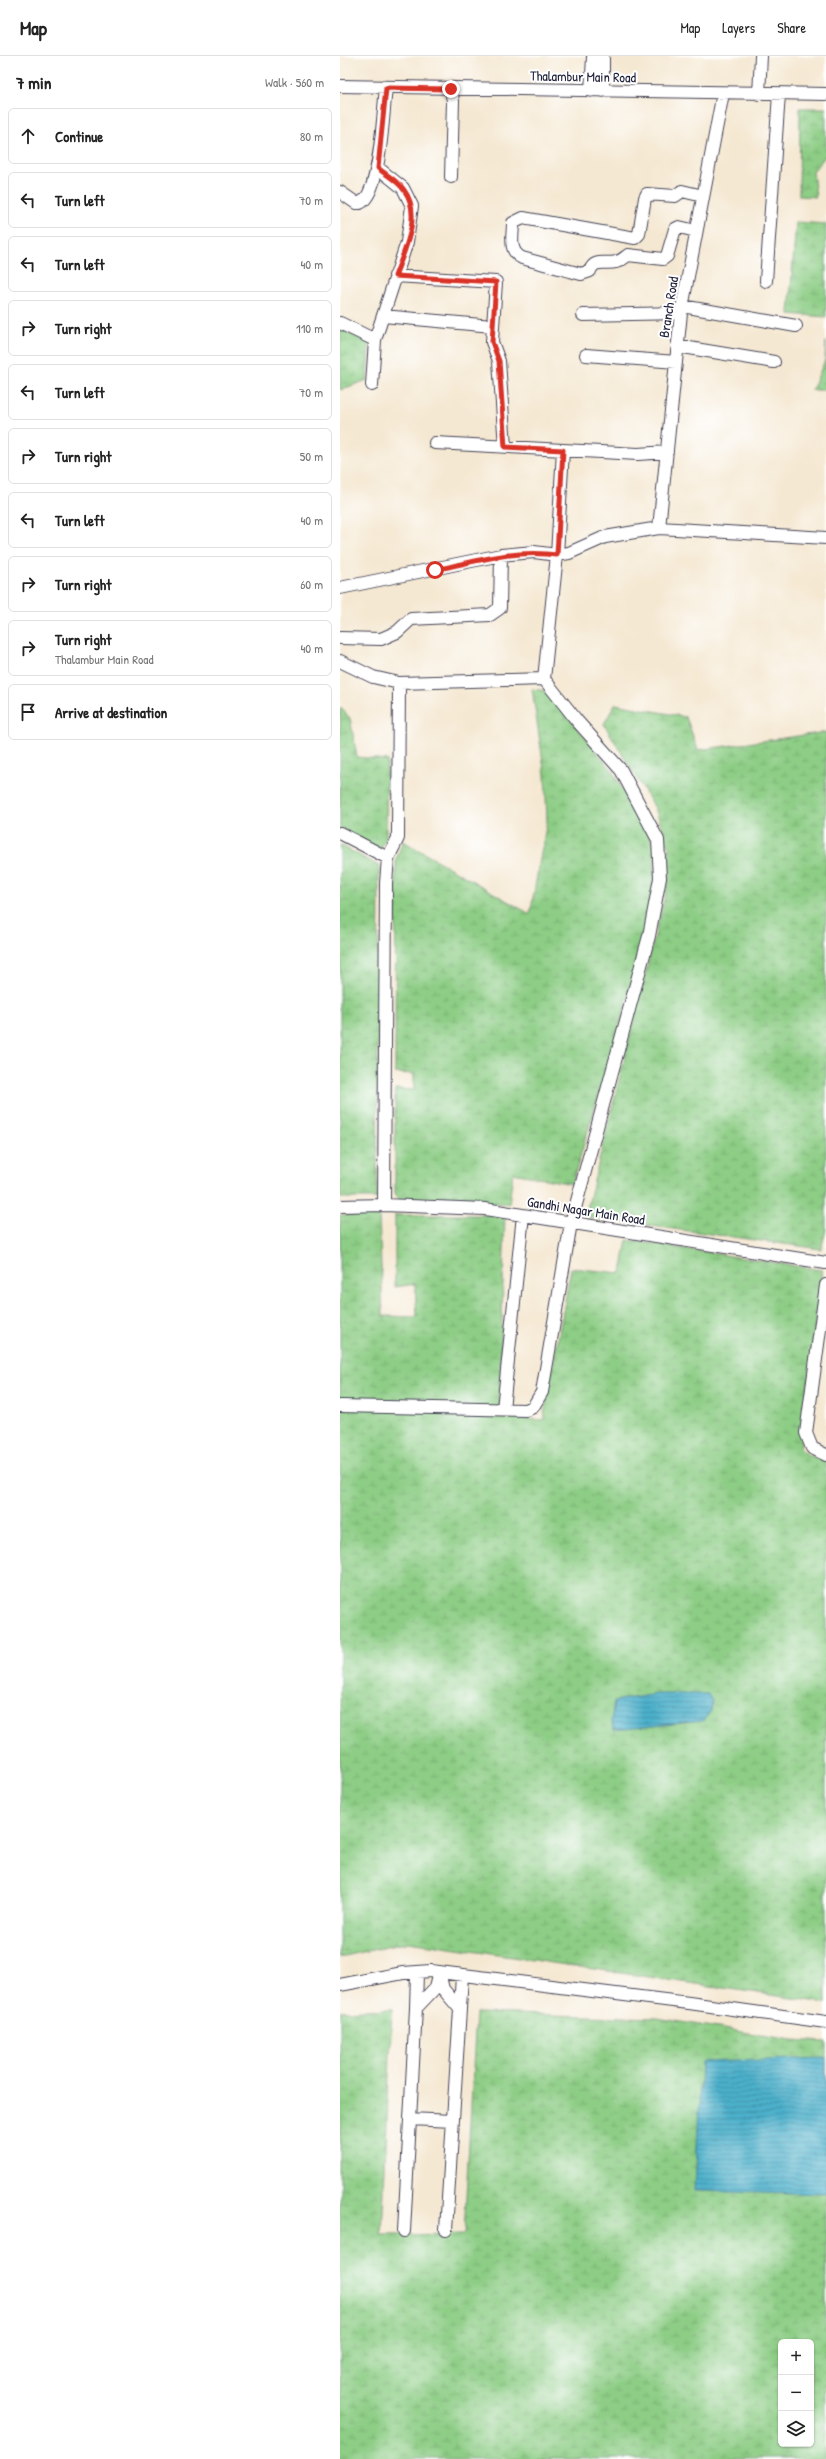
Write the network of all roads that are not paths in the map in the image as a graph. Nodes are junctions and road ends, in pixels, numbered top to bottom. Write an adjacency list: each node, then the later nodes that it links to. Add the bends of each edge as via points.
1 (596, 56): 7 (street, via 593,57)
2 (600, 56): 7 (street, via 603,58)
3 (761, 56): 9 (street)
4 (340, 86): 5 (street, Thalambur Main Road)
5 (386, 88): 6 (street, Thalambur Main Road); 12 (street)
6 (451, 89): 7 (street, Thalambur Main Road); 13 (street)
7 (597, 91): 8 (street, Thalambur Main Road)
8 (723, 93): 9 (street, Thalambur Main Road); 15 (street, Branch Road)
9 (759, 94): 10 (street, Thalambur Main Road)
10 (779, 94): 11 (street, Thalambur Main Road); 20 (street)
11 (826, 94)
12 (378, 168): 14 (street, via 364,202 356,203); 19 (street, via 403,188 412,206 407,242)
13 (451, 177)
14 (340, 192)
15 (703, 196): 16 (street, Branch Road); 17 (street, via 682,191 675,196 647,194 639,234)
16 (696, 231): 18 (street, via 679,227 675,229 667,256 663,259); 21 (street, Branch Road)
17 (630, 238): 18 (street); 18 (street, via 523,218 513,223 512,249 515,255 581,274 590,271 597,262 616,262)
18 (628, 255)
19 (395, 276): 23 (street); 25 (street, via 496,282)
20 (766, 280)
21 (681, 310): 22 (street); 26 (street); 28 (street, Branch Road)
22 (583, 315)
23 (383, 316): 25 (street); 27 (street)
24 (340, 323): 27 (street)
25 (492, 326): 34 (street, via 492,342 499,361)
26 (796, 326)
27 (375, 340): 32 (street)
28 (677, 346): 30 (street, Branch Road); 31 (street)
29 (586, 355): 30 (street)
30 (676, 362): 36 (street, Branch Road)
31 (774, 362)
32 (372, 384)
33 (435, 443): 34 (street)
34 (505, 447): 35 (street)
35 (563, 450): 36 (street, via 638,454); 40 (street)
36 (667, 452): 37 (street, Branch Road)
37 (659, 528): 38 (street); 40 (street, via 605,537 569,553)
38 (826, 538)
39 (501, 555): 40 (street, via 534,552); 41 (street); 42 (street, via 500,608 490,615 411,619 397,632 381,638)
40 (557, 555): 44 (street)
41 (340, 588)
42 (340, 638)
43 (340, 661): 45 (street, via 372,677)
44 (544, 679): 45 (street); 51 (street, via 621,770 658,840 660,878 650,936)
45 (399, 683): 47 (street, via 398,838)
46 (340, 833): 47 (street)
47 (388, 858): 48 (street)
48 (384, 1205): 49 (street, Gandhi Nagar Main Road); 50 (street, Gandhi Nagar Main Road, via 485,1209)
49 (340, 1206)
50 (523, 1215): 51 (street, Gandhi Nagar Main Road); 55 (street)
51 (571, 1223): 52 (street, Gandhi Nagar Main Road); 55 (street, via 542,1392 533,1407 526,1410)
52 (826, 1263)
53 (826, 1285): 56 (street, via 806,1433 812,1448)
54 (340, 1406): 55 (street)
55 (503, 1409)
56 (826, 1455)
57 (417, 1972): 58 (street); 60 (street); 61 (street)
58 (439, 1972): 59 (street); 61 (street, via 435,1988); 62 (street, via 443,1989)
59 (462, 1975): 62 (street); 63 (street)
60 (340, 1985)
61 (416, 2008): 64 (street)
62 (460, 2009): 65 (street)
63 (826, 2022)
64 (410, 2119): 65 (street); 67 (street)
65 (453, 2121): 66 (street)
66 (446, 2230)
67 (404, 2231)

